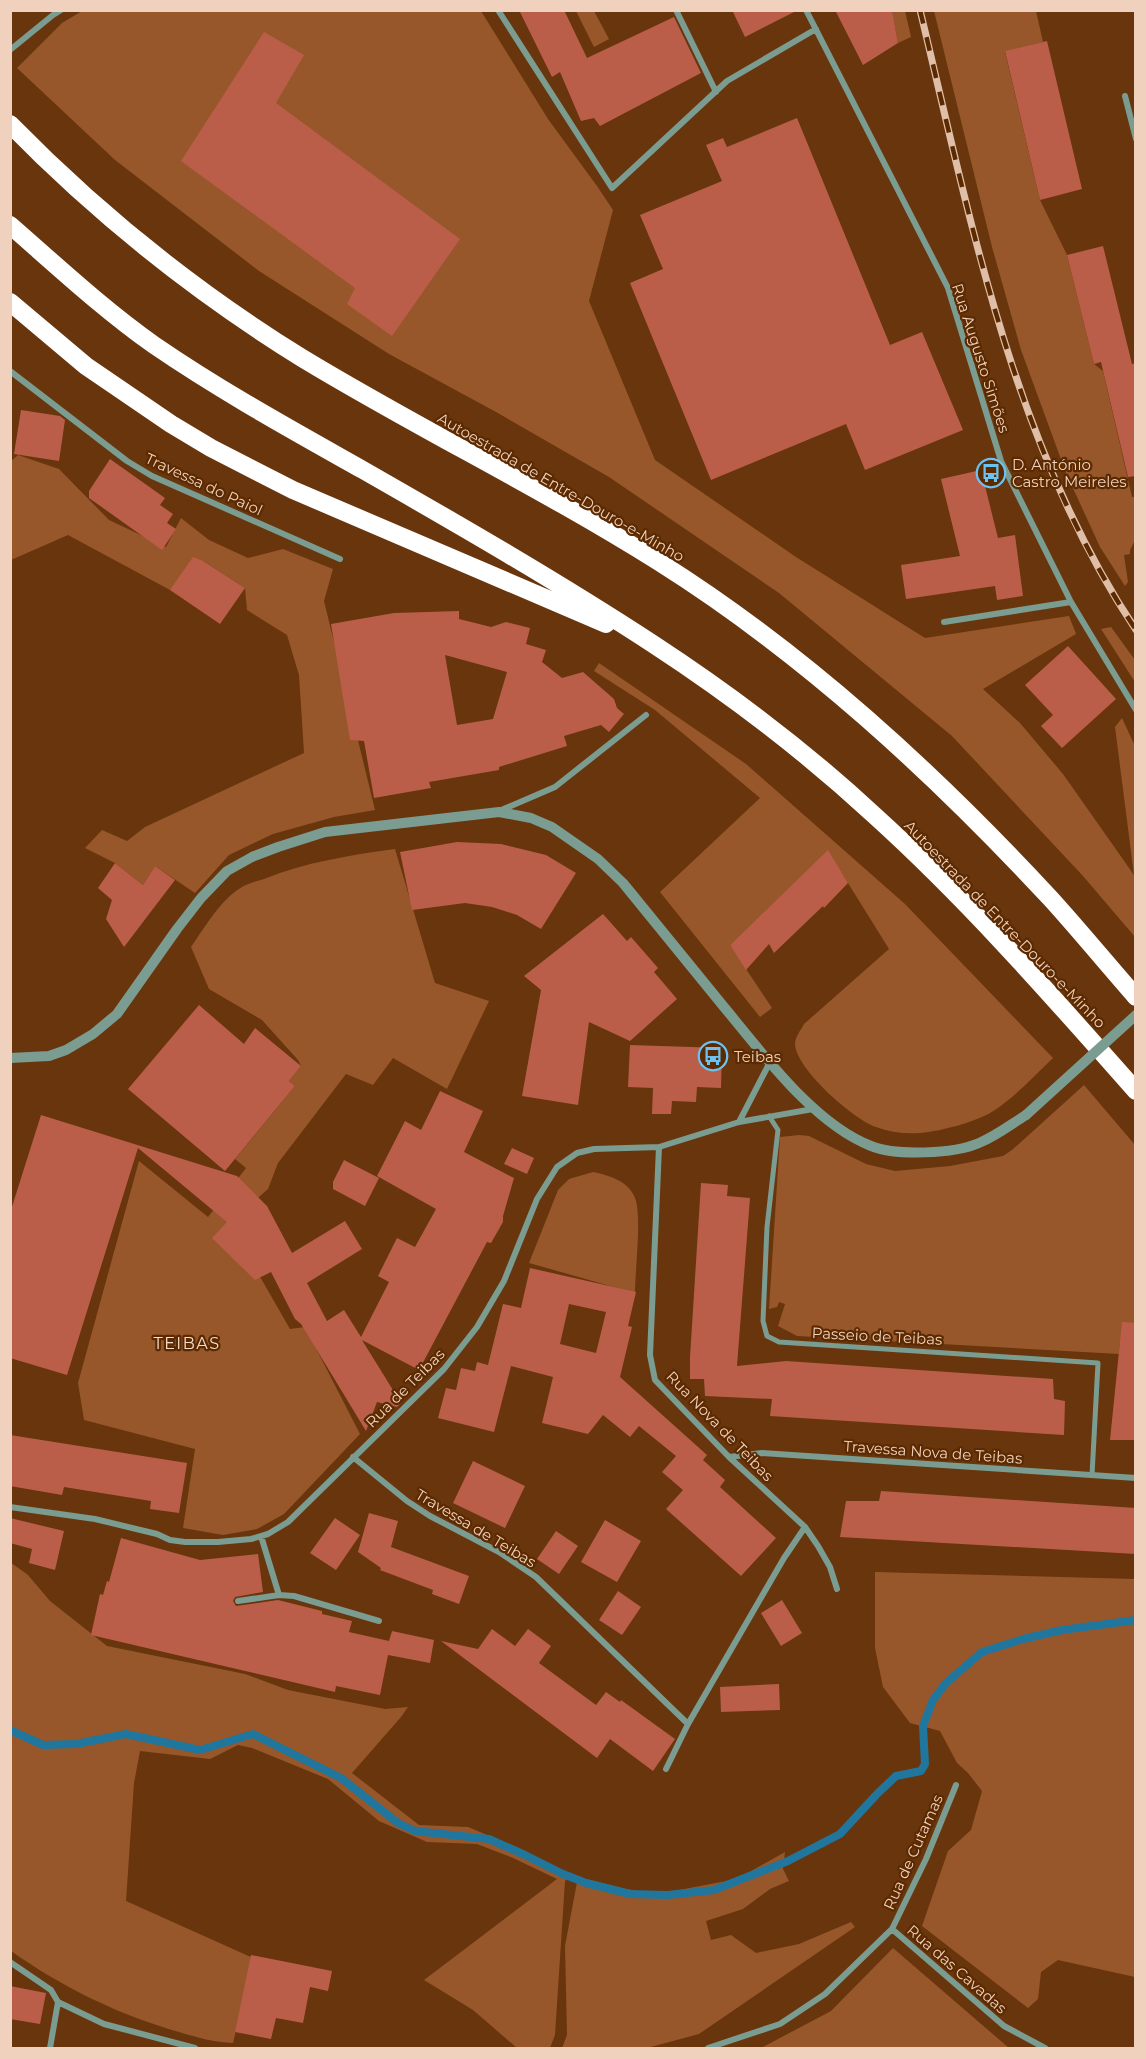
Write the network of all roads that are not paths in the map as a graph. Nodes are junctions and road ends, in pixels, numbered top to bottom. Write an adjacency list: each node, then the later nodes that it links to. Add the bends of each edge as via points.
1 (61, 10): 6 (street)
2 (498, 10): 7 (street, via 612,188)
3 (676, 10): 7 (street)
4 (806, 10): 5 (street, Rua Augusto Simões)
5 (816, 29): 7 (street, via 727,81); 15 (street, Rua Augusto Simões, via 948,288 1001,461)
6 (10, 50)
7 (716, 92)
8 (1125, 96): 10 (street)
9 (10, 124): 21 (highway, Autoestrada de Entre-Douro-e-Minho, via 104,211 225,306 378,403 641,551 752,626 853,707 967,811 1053,901)
10 (1136, 139)
11 (10, 225): 17 (highway, Autoestrada de Entre-Douro-e-Minho, via 112,312 193,370 552,579)
12 (10, 302): 17 (highway, via 86,366 211,448 292,490)
13 (10, 370): 14 (street, Travessa do Paiol, via 152,476)
14 (340, 559)
15 (1071, 602): 16 (street); 18 (street, Rua Augusto Simões)
16 (944, 622)
17 (654, 645): 25 (highway, Autoestrada de Entre-Douro-e-Minho, via 776,731 873,814 938,875)
18 (1136, 710)
19 (646, 715): 20 (street, via 555,787)
20 (499, 812): 23 (street, via 325,832 252,857 227,871 201,898 117,1014 93,1034 49,1056); 24 (street, via 552,827 598,860 623,884)
21 (1136, 997)
22 (1136, 1015): 26 (street, bridge, via 1026,1115 976,1144 912,1152 873,1147 837,1128)
23 (10, 1058)
24 (770, 1062): 26 (street); 28 (street)
25 (1136, 1091)
26 (813, 1109): 27 (street, Rua de Teibas)
27 (769, 1116): 28 (street, Rua de Teibas); 32 (street, Passeio de Teibas, via 778,1130 767,1227 762,1321 767,1336 778,1342 1098,1363)
28 (739, 1122): 29 (street, Rua de Teibas)
29 (659, 1147): 30 (street, Rua de Teibas, via 594,1149 577,1153 557,1167 537,1199 504,1281 477,1327 444,1369); 31 (street, Rua Nova de Teibas, via 650,1355 655,1380)
30 (353, 1457): 36 (street, Rua de Teibas, via 288,1522); 41 (street, Travessa de Teibas, via 407,1501 536,1577)
31 (729, 1457): 32 (street, Travessa Nova de Teibas, via 762,1453); 35 (street, Rua Nova de Teibas)
32 (1092, 1475): 33 (street, Travessa Nova de Teibas)
33 (1136, 1478)
34 (10, 1507): 36 (street, Rua de Teibas, via 95,1519 170,1540 218,1542)
35 (805, 1527): 37 (street, Rua Nova de Teibas, via 830,1567); 41 (street)
36 (261, 1536): 38 (street)
37 (837, 1589)
38 (279, 1595): 39 (street); 40 (street)
39 (237, 1600)
40 (379, 1621)
41 (688, 1724): 42 (street)
42 (666, 1769)
43 (956, 1785): 44 (street, Rua de Cutamas)
44 (892, 1929): 49 (street, Rua das Cavadas, via 825,1994 780,2024); 50 (street, Rua das Cavadas, via 1004,2026)
45 (10, 1962): 46 (street, via 51,1990)
46 (58, 2002): 47 (street); 48 (street, via 104,2024)
47 (50, 2049)
48 (195, 2049)
49 (708, 2049)
50 (1045, 2049)

